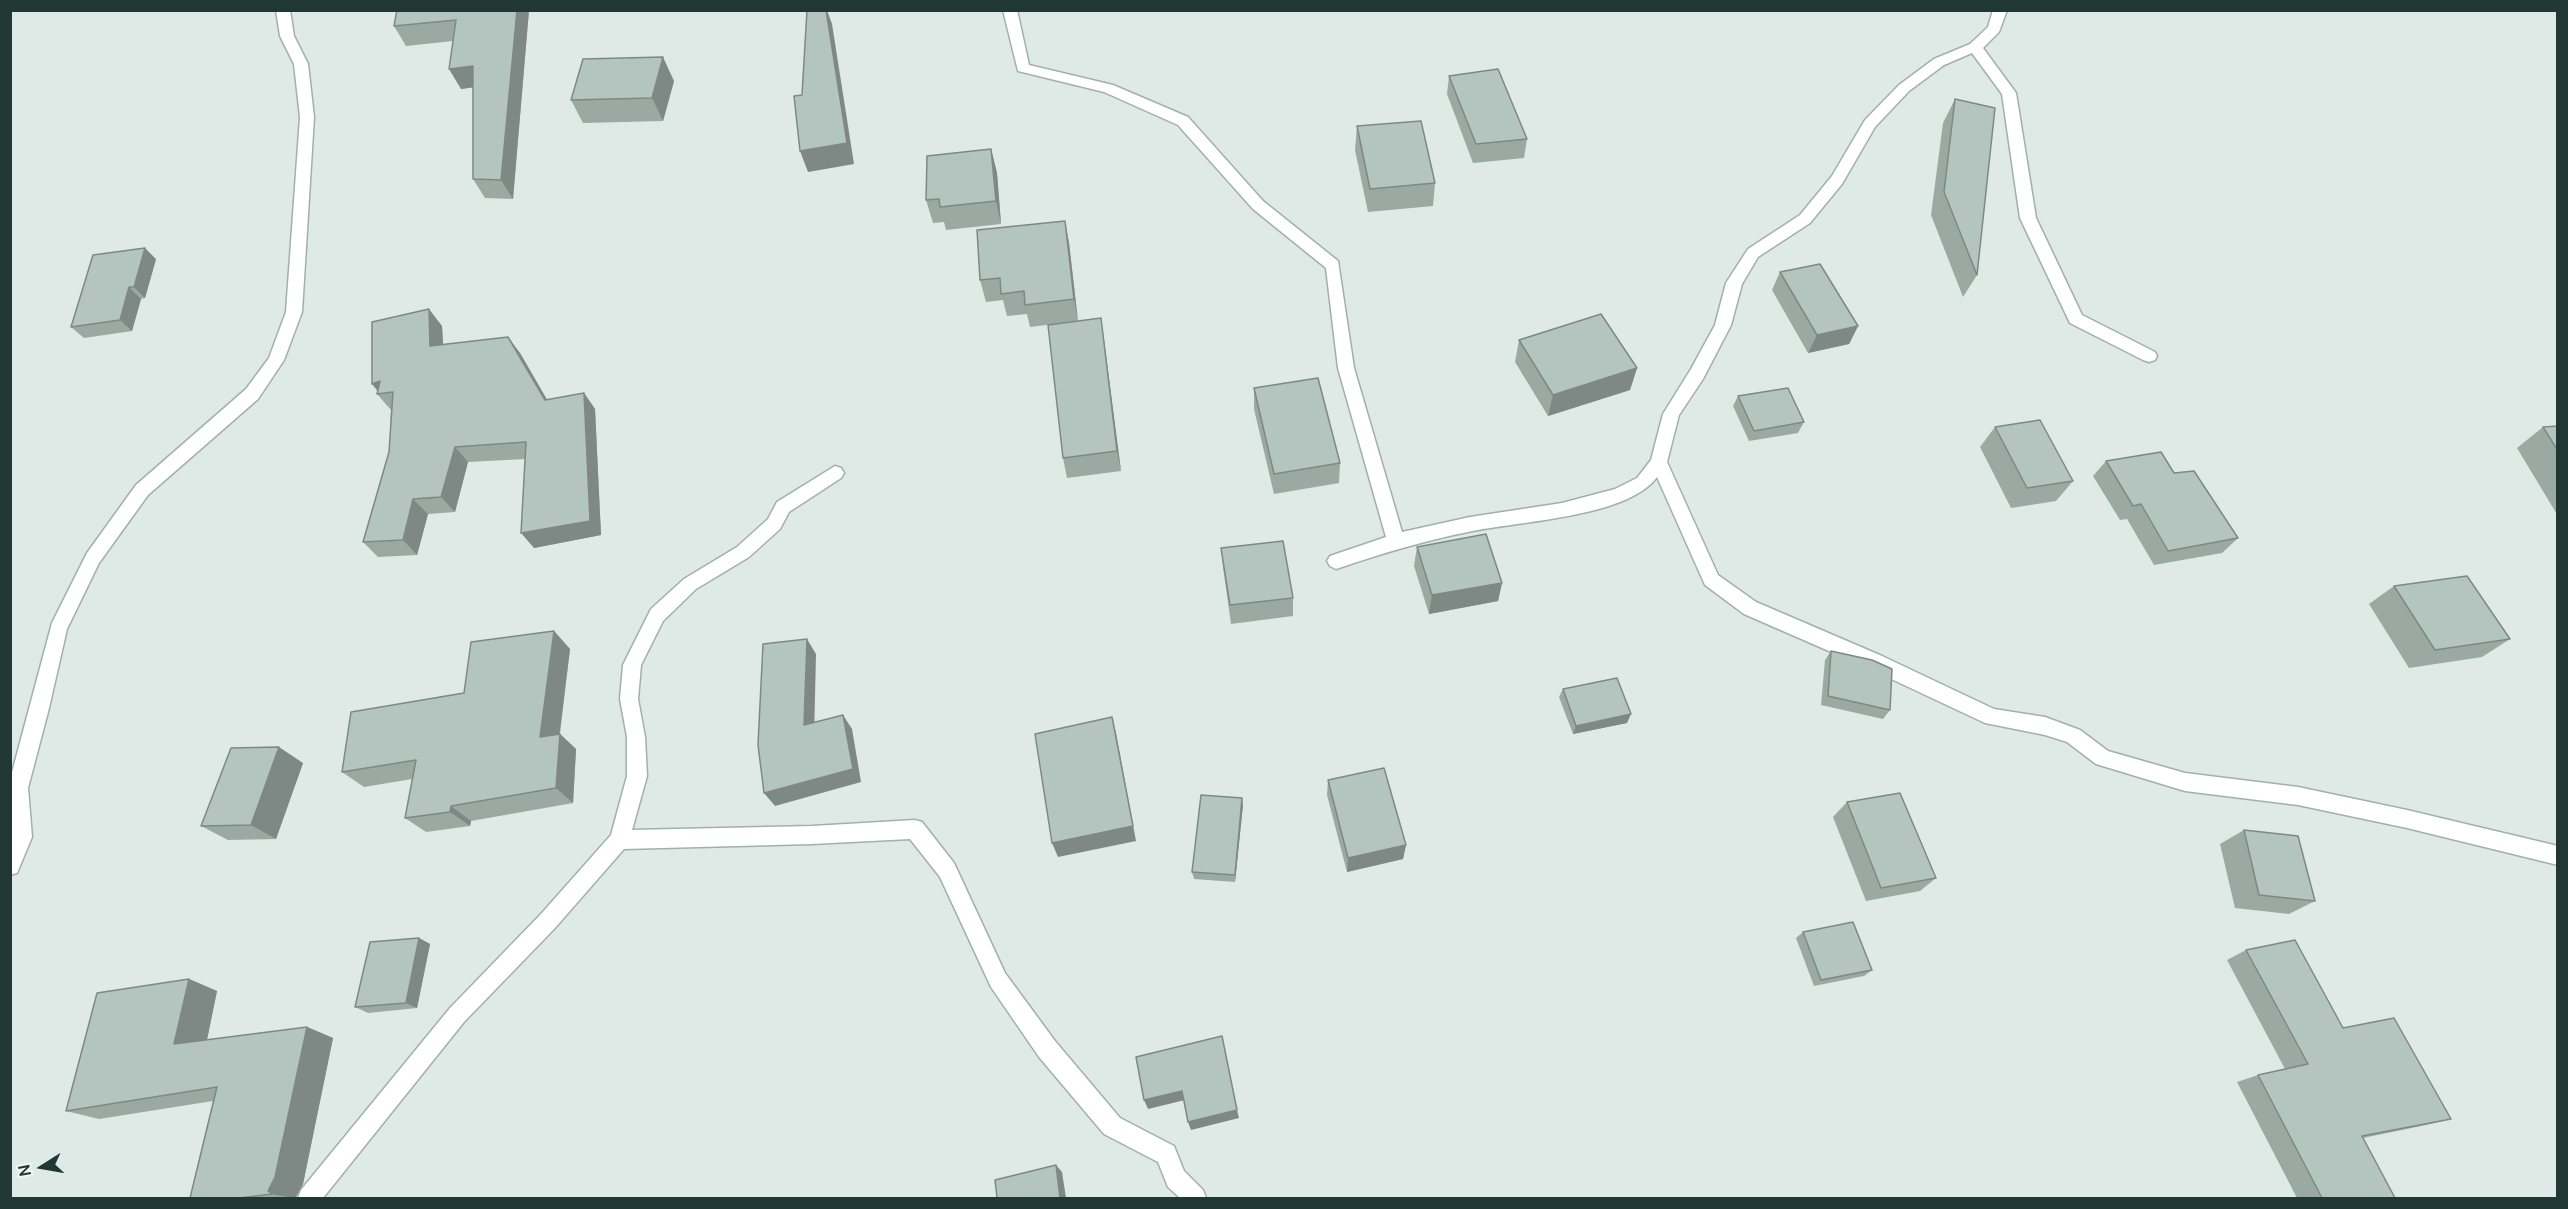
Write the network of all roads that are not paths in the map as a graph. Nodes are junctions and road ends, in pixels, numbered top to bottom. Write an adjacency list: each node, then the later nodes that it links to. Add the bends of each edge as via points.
1 (283, 10): 12 (street, via 287,36 301,64 307,117 294,312 276,360 252,394 142,490 93,558 58,629 18,788 22,837)
2 (1010, 10): 8 (street, via 1023,68 1108,88 1183,121 1258,205 1333,265 1346,368)
3 (2000, 10): 4 (street, via 1994,29)
4 (1975, 46): 5 (street, via 2009,93 2028,218 2076,320); 6 (street, via 1939,62 1904,88 1869,123 1838,180 1805,219 1754,253 1734,283 1723,325 1671,414)
5 (2149, 356)
6 (1659, 462): 8 (street, via 1643,483 1619,495 1562,510 1470,524); 11 (street, via 1711,580 1750,608 1992,717 2045,726 2073,736 2103,758 2185,782 2298,796)
7 (835, 473): 10 (street, via 783,507 774,524 743,552 690,584 657,615 632,665 629,699 636,737 637,776)
8 (1396, 541): 9 (street)
9 (1336, 561)
10 (620, 840): 13 (street, via 457,1014); 14 (street, via 915,829 946,870 998,980 1047,1049 1112,1126 1166,1154 1176,1179)
11 (2558, 856)
12 (10, 866)
13 (309, 1198)
14 (1195, 1198)

